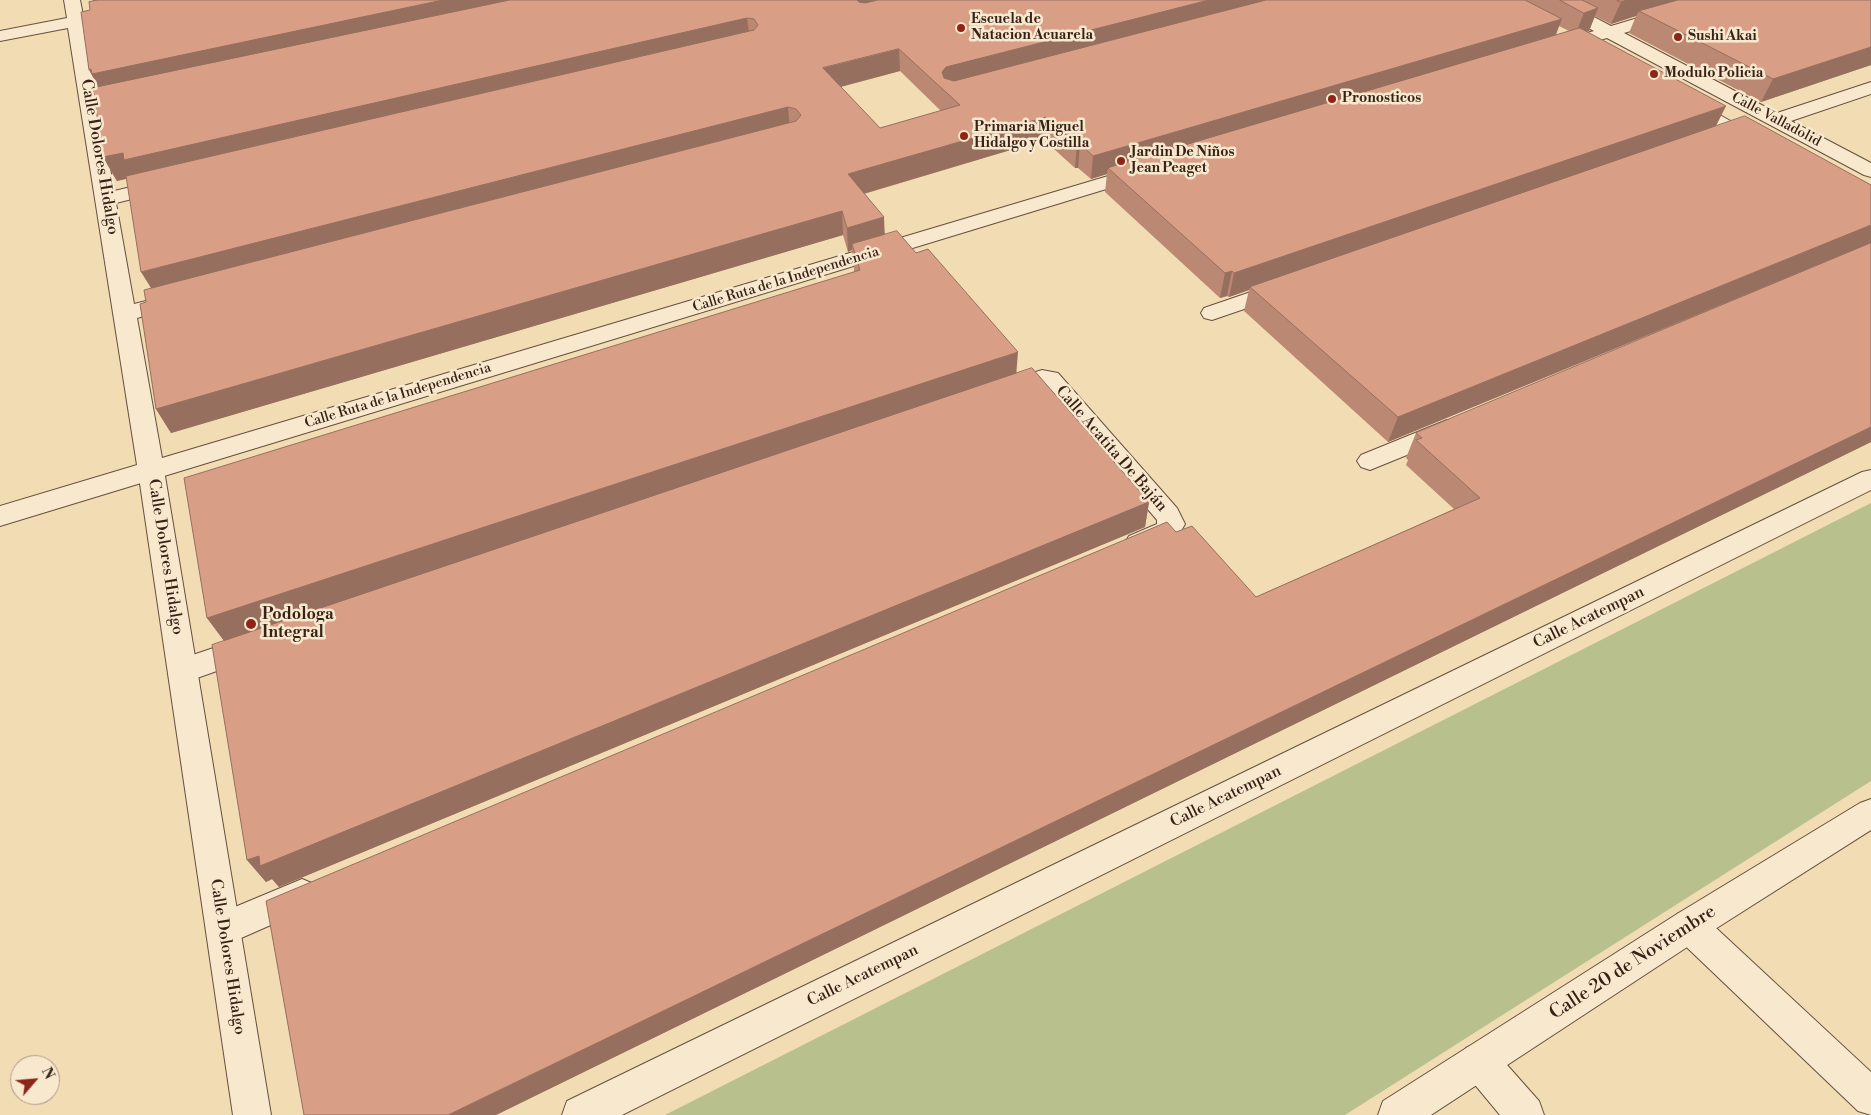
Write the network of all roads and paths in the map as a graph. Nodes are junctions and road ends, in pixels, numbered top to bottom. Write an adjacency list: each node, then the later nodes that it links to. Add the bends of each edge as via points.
1 (72, 0): 5 (street, Calle Dolores Hidalgo)
2 (1549, 0): 6 (street, Calle Valladolid)
3 (1716, 0): 6 (street)
4 (112, 14): 5 (street)
5 (76, 21): 8 (street); 15 (street, Calle Dolores Hidalgo)
6 (1609, 32): 9 (street); 16 (street, Calle Valladolid)
7 (1555, 33): 9 (street)
8 (0, 36)
9 (1573, 43): 10 (street); 11 (street)
10 (1546, 51)
11 (1598, 57)
12 (1871, 88): 16 (street)
13 (1667, 94): 17 (street, Calle Valladolid)
14 (148, 95): 15 (street)
15 (90, 107): 23 (street, Calle Dolores Hidalgo)
16 (1776, 120): 21 (street, Calle Valladolid)
17 (1735, 131): 18 (street); 19 (street, Calle Valladolid)
18 (1707, 141)
19 (1769, 150)
20 (1158, 168): 31 (street, Calle Ruta de la Independencia)
21 (1871, 171)
22 (182, 181): 23 (street)
23 (106, 199): 27 (street, Calle Dolores Hidalgo)
24 (1305, 280): 26 (street)
25 (193, 296): 27 (street)
26 (1212, 313)
27 (125, 314): 31 (street, Calle Dolores Hidalgo)
28 (981, 398): 34 (street, Calle Acatita De Baján, via 1037,379 1046,378 1053,382 1168,515 1172,524 1167,531)
29 (1470, 419): 30 (street)
30 (1370, 461)
31 (151, 470): 33 (street, Calle Ruta de la Independencia); 36 (street, Calle Dolores Hidalgo)
32 (1871, 479): 44 (street, Calle Acatempan)
33 (0, 516)
34 (1112, 554)
35 (276, 639): 36 (street)
36 (183, 671): 40 (street, Calle Dolores Hidalgo)
37 (1871, 813): 39 (street, Calle 20 de Noviembre)
38 (324, 886): 40 (street)
39 (1689, 926): 41 (street, Calle 20 de Noviembre); 42 (street)
40 (223, 929): 43 (street, Calle Dolores Hidalgo)
41 (1479, 1061): 45 (street, Calle 20 de Noviembre); 46 (street)
42 (1871, 1098)
43 (252, 1115)
44 (581, 1115)
45 (1397, 1115)
46 (1525, 1115)

